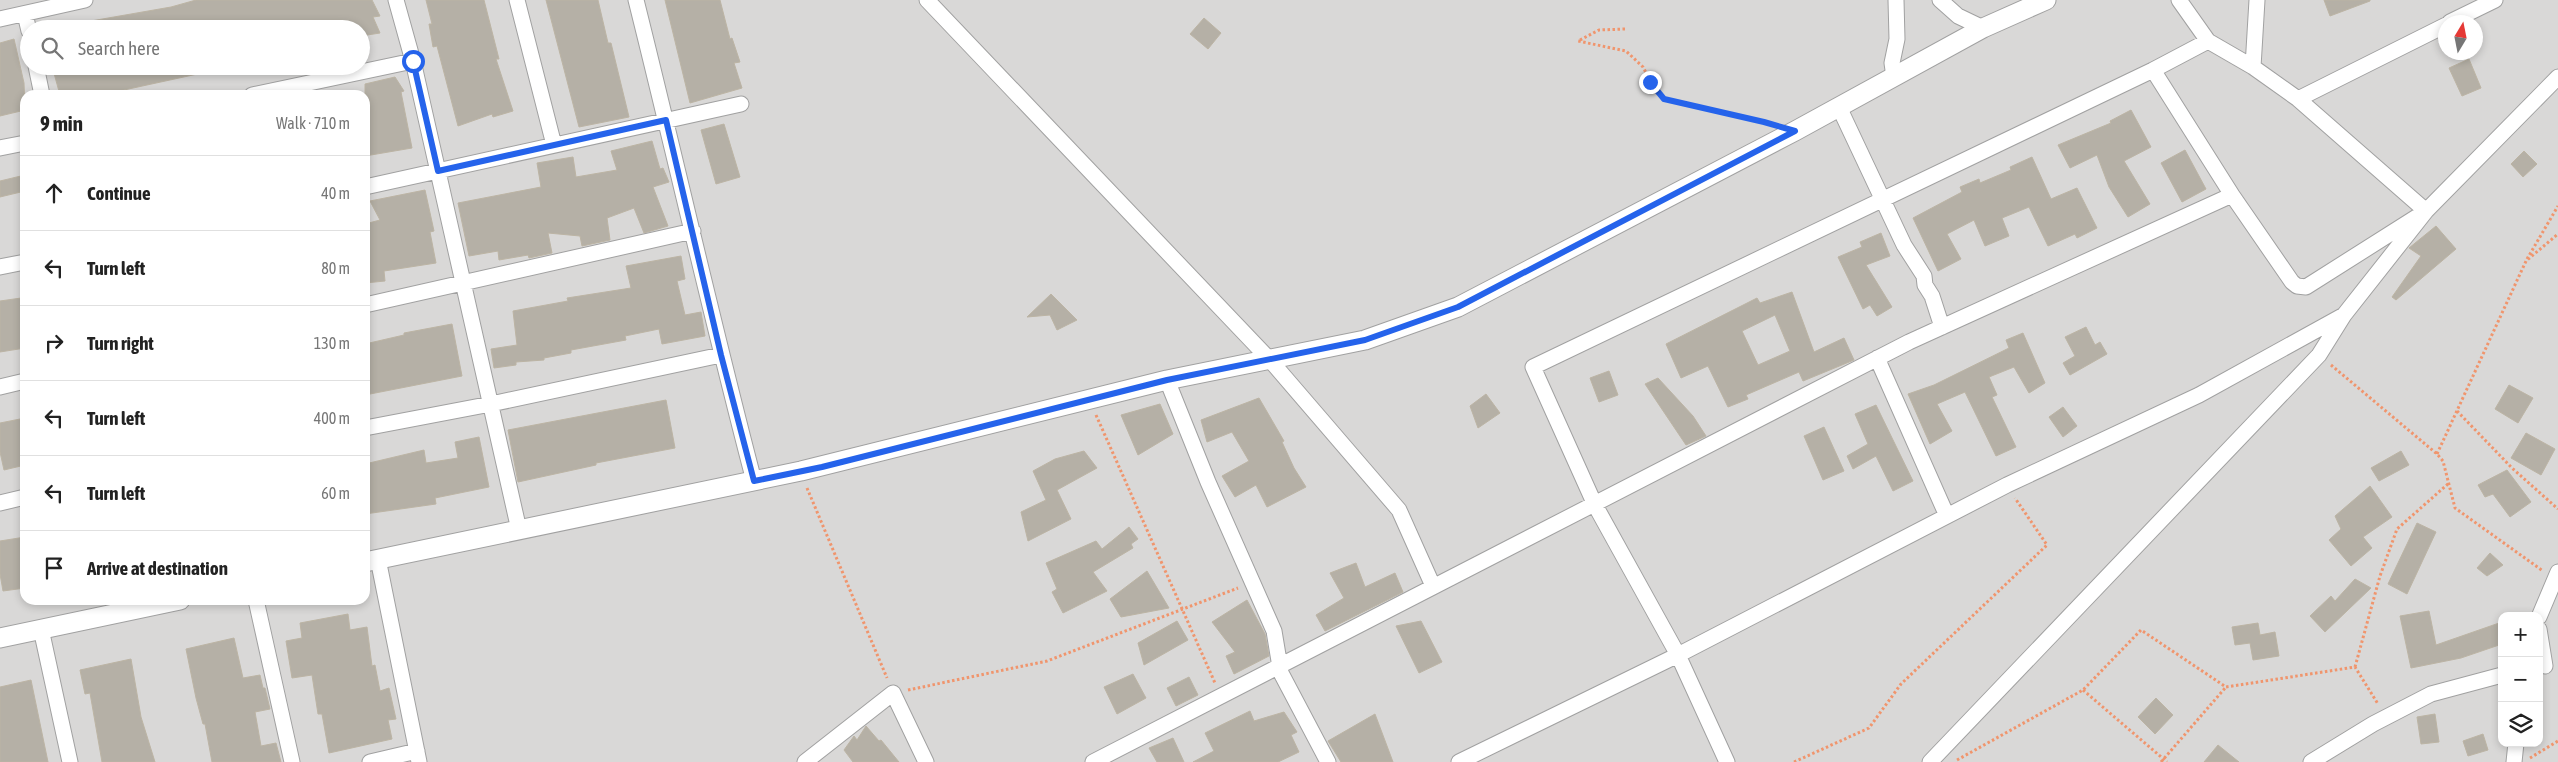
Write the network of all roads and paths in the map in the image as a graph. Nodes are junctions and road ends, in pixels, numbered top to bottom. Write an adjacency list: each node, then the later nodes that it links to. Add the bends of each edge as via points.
1 (85, 0): 12 (street)
2 (396, 0): 20 (street)
3 (518, 0): 36 (street)
4 (636, 0): 33 (street)
5 (927, 0): 56 (street)
6 (1896, 0): 27 (street)
7 (1940, 0): 16 (street, via 1958,16)
8 (2046, 0): 16 (street)
9 (2179, 0): 19 (street)
10 (2256, 0): 21 (street)
11 (2495, 0): 13 (street)
12 (25, 14): 14 (street); 15 (street)
13 (2464, 15)
14 (0, 19)
15 (26, 20)
16 (1983, 28): 27 (street)
17 (1625, 29): 34 (path, via 1599,30 1578,41 1626,50 1643,67 1664,99)
18 (2438, 29): 30 (street)
19 (2208, 41): 21 (street); 23 (street)
20 (413, 61): 22 (street); 38 (street)
21 (2253, 67): 30 (street)
22 (370, 70)
23 (2152, 70): 40 (street); 41 (street)
24 (38, 75): 28 (street)
25 (347, 75): 29 (street)
26 (2558, 76): 43 (street)
27 (1894, 77): 32 (street)
28 (41, 90)
29 (276, 90)
30 (2298, 99): 43 (street)
31 (741, 104): 33 (street)
32 (1839, 107): 34 (street); 41 (street)
33 (666, 120): 36 (street); 44 (street)
34 (1795, 131): 56 (street, via 1458,307 1365,340)
35 (20, 144): 37 (street)
36 (554, 145): 38 (street)
37 (0, 148)
38 (438, 171): 39 (street); 49 (street)
39 (370, 186)
40 (2232, 195): 43 (street, via 2292,282 2306,287); 52 (street)
41 (1883, 199): 52 (street, via 1904,245 1924,276); 71 (street, via 1533,367)
42 (2558, 206): 46 (path)
43 (2426, 211): 51 (street)
44 (693, 231): 49 (street); 53 (street)
45 (2558, 234): 46 (path)
46 (2526, 261): 62 (path)
47 (20, 263): 48 (street)
48 (0, 267)
49 (464, 282): 50 (street); 61 (street)
50 (370, 304)
51 (2344, 316): 54 (street); 68 (street, via 2199,395)
52 (1942, 326): 55 (street)
53 (721, 355): 61 (street); 66 (street)
54 (2319, 355): 64 (path); 110 (street)
55 (1877, 358): 71 (street); 73 (street)
56 (1270, 360): 57 (street); 78 (street, via 1399,510)
57 (1167, 380): 60 (street); 77 (street)
58 (20, 382): 59 (street)
59 (0, 387)
60 (1089, 400): 65 (street); 81 (path)
61 (491, 404): 63 (street); 74 (street)
62 (2457, 411): 64 (path); 72 (path, via 2512,468)
63 (370, 427)
64 (2437, 454): 67 (path, via 2443,461)
65 (800, 471): 66 (street); 93 (path)
66 (754, 481): 74 (street)
67 (2449, 483): 76 (path, via 2455,508); 89 (path, via 2397,529 2380,576)
68 (2007, 485): 73 (street); 109 (path, via 2046,545 1901,684 1869,728)
69 (20, 498): 70 (street)
70 (0, 503)
71 (1594, 504): 78 (street); 86 (street)
72 (2558, 509)
73 (1947, 516): 86 (street)
74 (519, 530): 75 (street)
75 (372, 560): 98 (street)
76 (2556, 576): 82 (street)
77 (1252, 582): 81 (path); 87 (street, via 1274,631)
78 (1433, 586): 87 (street)
79 (146, 605): 83 (street)
80 (257, 605): 101 (street)
81 (1182, 609): 93 (path, via 1047,661); 94 (path)
82 (2541, 612)
83 (41, 629): 84 (street); 100 (street)
84 (0, 638)
85 (2543, 648): 88 (street)
86 (1678, 656): 107 (street); 108 (street)
87 (1280, 664): 94 (street); 106 (street, via 1281,673)
88 (2547, 666)
89 (2355, 667): 91 (path); 95 (path)
90 (2498, 676): 95 (street, via 2431,694)
91 (2226, 687): 92 (path, via 2141,630); 99 (path)
92 (2082, 690): 99 (path); 111 (path)
93 (893, 693): 103 (street); 104 (street)
94 (1220, 695): 105 (street)
95 (2386, 717): 112 (street)
96 (2558, 741): 114 (path)
97 (2516, 747): 113 (street)
98 (418, 757): 102 (street)
99 (2164, 761)
100 (70, 762)
101 (292, 762)
102 (370, 762)
103 (805, 762)
104 (926, 762)
105 (1093, 762)
106 (1328, 762)
107 (1459, 762)
108 (1727, 762)
109 (1794, 762)
110 (1930, 762)
111 (1953, 762)
112 (2311, 762)
113 (2514, 762)
114 (2524, 762)

